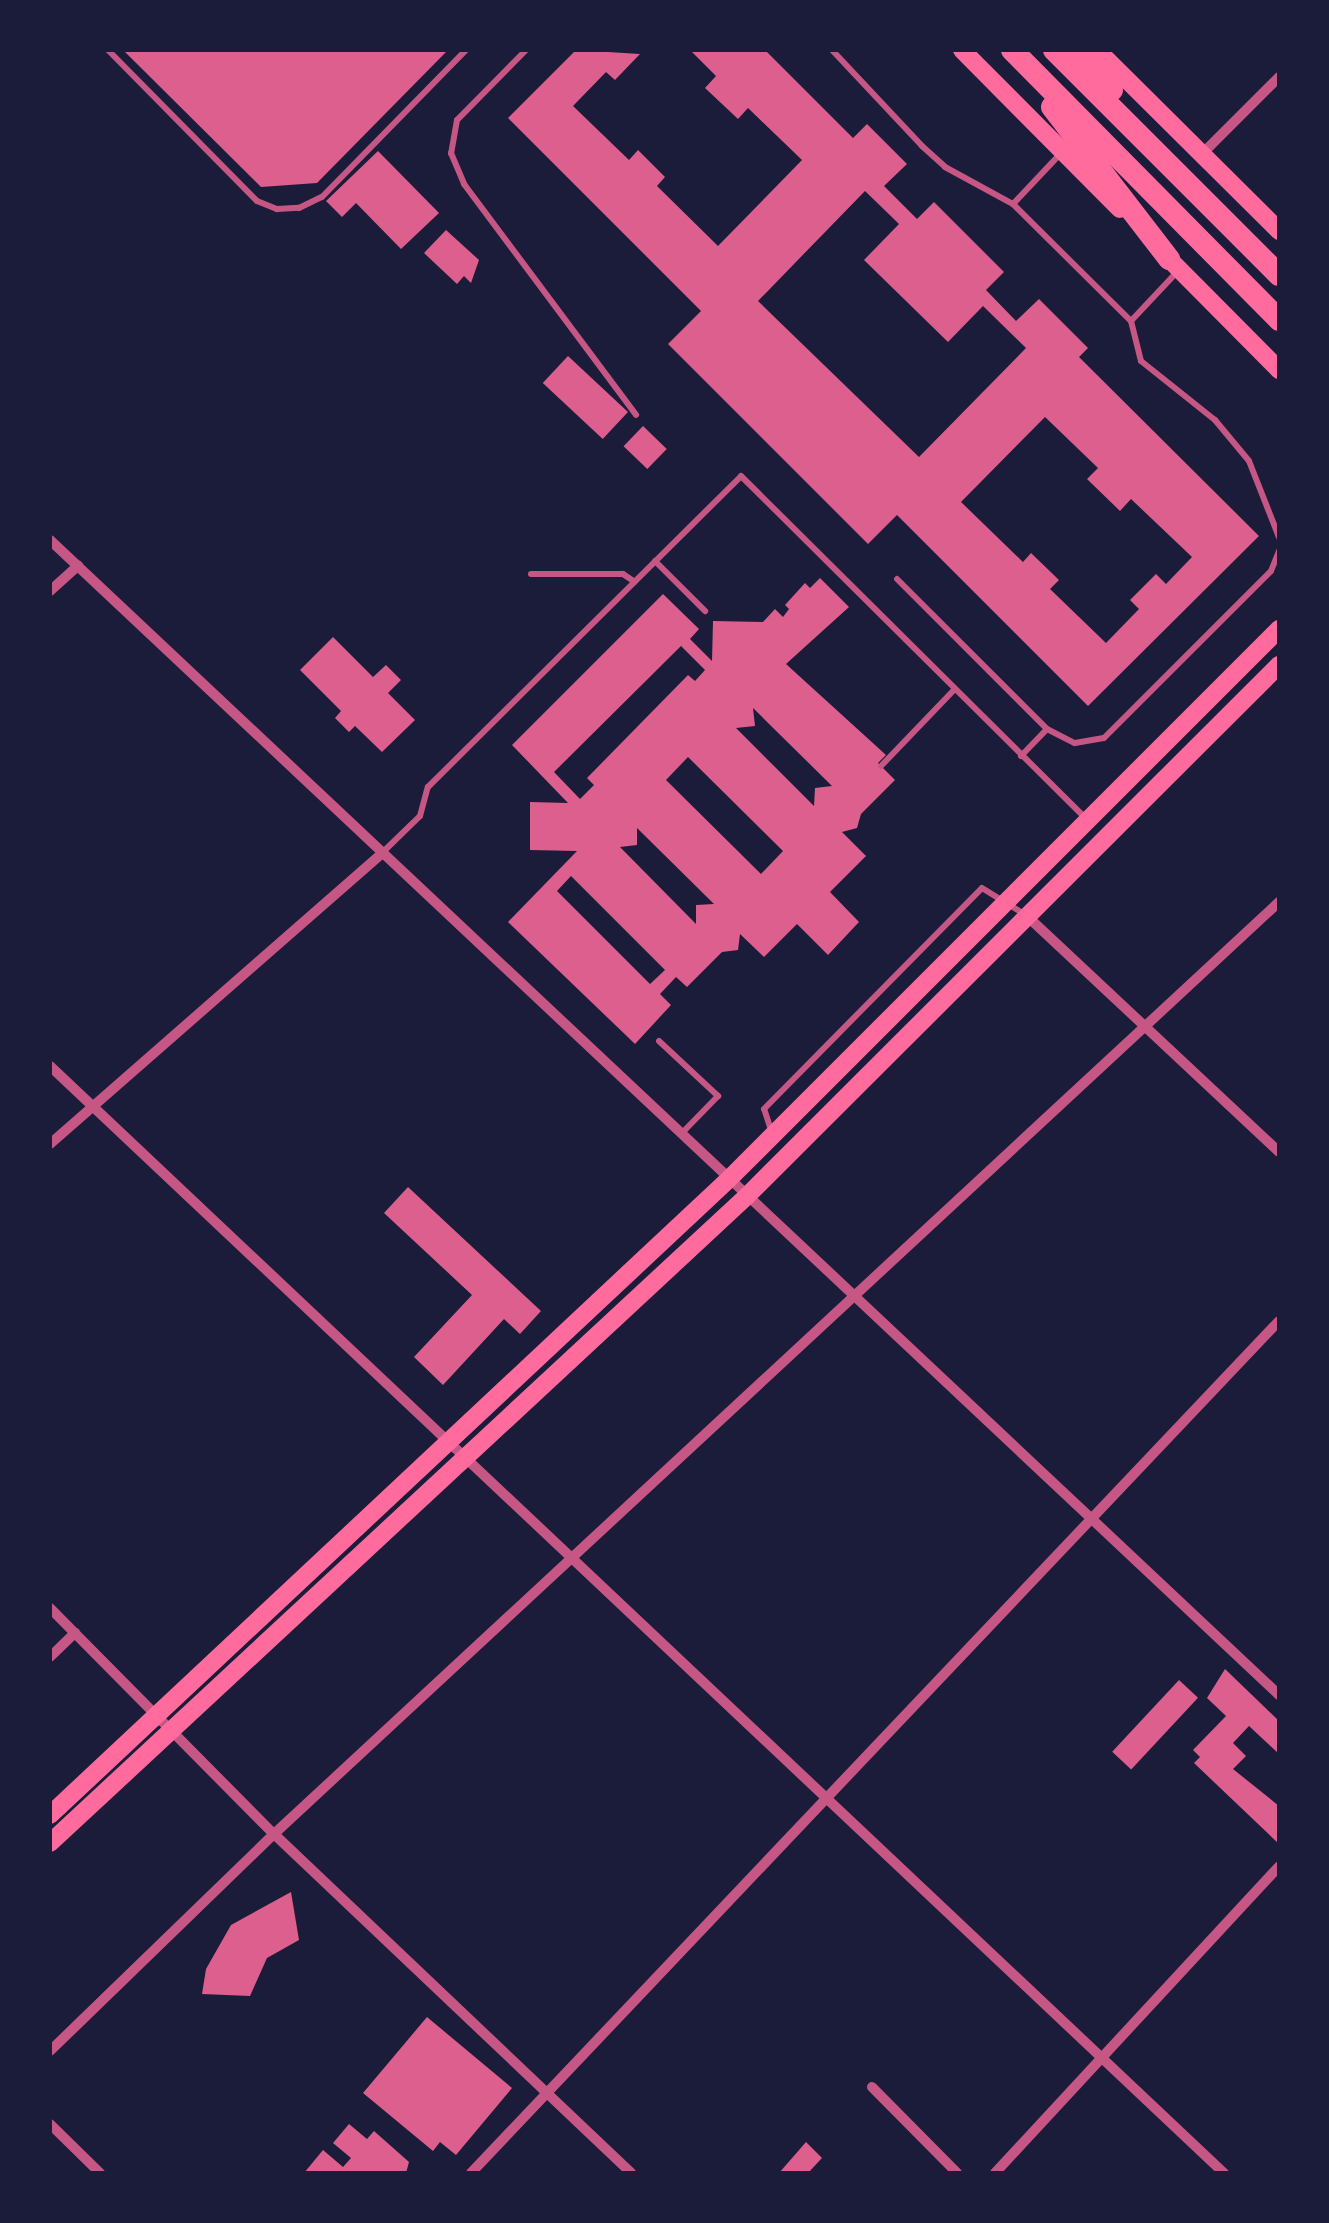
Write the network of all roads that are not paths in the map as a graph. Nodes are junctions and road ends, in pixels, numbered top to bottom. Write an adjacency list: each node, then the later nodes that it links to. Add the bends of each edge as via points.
1 (108, 50): 2 (lane, via 257,201 277,209 322,197)
2 (466, 50)
3 (526, 50): 21 (lane, via 457,120 452,153 464,184)
4 (832, 50): 13 (lane, via 945,167)
5 (962, 50): 11 (main road)
6 (1008, 50): 16 (highway); 18 (highway)
7 (1054, 50): 14 (highway)
8 (1082, 50): 14 (highway)
9 (1097, 50): 12 (main road)
10 (1279, 77): 12 (street)
11 (1062, 151): 13 (lane); 16 (main road)
12 (1202, 154): 15 (main road)
13 (1013, 204): 19 (lane)
14 (1216, 209): 17 (highway)
15 (1279, 232)
16 (1174, 264): 19 (lane); 20 (main road)
17 (1279, 275)
18 (1279, 320)
19 (1130, 321): 22 (lane, via 1142,361 1216,420 1249,461)
20 (1279, 370)
21 (636, 415)
22 (1279, 537)
23 (50, 540): 26 (street)
24 (1279, 551): 35 (lane, via 1271,571 1104,738 1075,743)
25 (654, 561): 29 (lane); 31 (lane); 34 (lane, via 741,476)
26 (78, 566): 30 (street); 39 (street)
27 (531, 574): 29 (lane, via 623,574)
28 (897, 579): 35 (lane)
29 (635, 582): 39 (lane, via 428,787 420,816)
30 (50, 591)
31 (706, 611)
32 (1279, 629): 38 (main road)
33 (1279, 665): 42 (main road)
34 (954, 690): 36 (lane); 37 (lane)
35 (1047, 730): 36 (lane)
36 (1021, 756): 38 (lane)
37 (882, 766)
38 (1089, 822): 40 (main road)
39 (383, 852): 46 (street); 47 (street)
40 (1010, 900): 42 (lane); 48 (main road); 48 (lane, via 982,888 764,1109)
41 (1279, 902): 43 (street)
42 (1028, 917): 43 (street); 52 (main road)
43 (1145, 1026): 50 (street); 53 (street)
44 (659, 1040): 47 (lane, via 718,1096)
45 (50, 1066): 46 (street)
46 (92, 1107): 49 (street); 55 (street)
47 (681, 1134): 51 (street)
48 (772, 1136): 51 (main road)
49 (50, 1144)
50 (1279, 1152)
51 (728, 1179): 52 (street); 55 (main road)
52 (747, 1196): 53 (street); 56 (main road)
53 (855, 1294): 57 (street); 58 (street)
54 (1279, 1321): 57 (street)
55 (448, 1441): 56 (street); 63 (main road)
56 (467, 1458): 58 (street); 64 (main road)
57 (1088, 1516): 62 (street); 65 (street)
58 (575, 1555): 65 (street); 67 (street)
59 (50, 1608): 60 (street)
60 (75, 1632): 61 (street); 63 (street)
61 (50, 1657)
62 (1279, 1695)
63 (158, 1714): 64 (street); 66 (main road)
64 (176, 1731): 67 (street); 68 (main road)
65 (826, 1793): 71 (street); 73 (street)
66 (50, 1814)
67 (274, 1834): 70 (street); 73 (street)
68 (50, 1843)
69 (1279, 1866): 71 (street)
70 (50, 2051)
71 (1102, 2057): 79 (street); 80 (street)
72 (872, 2087): 78 (street)
73 (544, 2091): 76 (street); 77 (street)
74 (50, 2124): 75 (street)
75 (100, 2173)
76 (470, 2173)
77 (631, 2173)
78 (957, 2173)
79 (995, 2173)
80 (1224, 2173)

